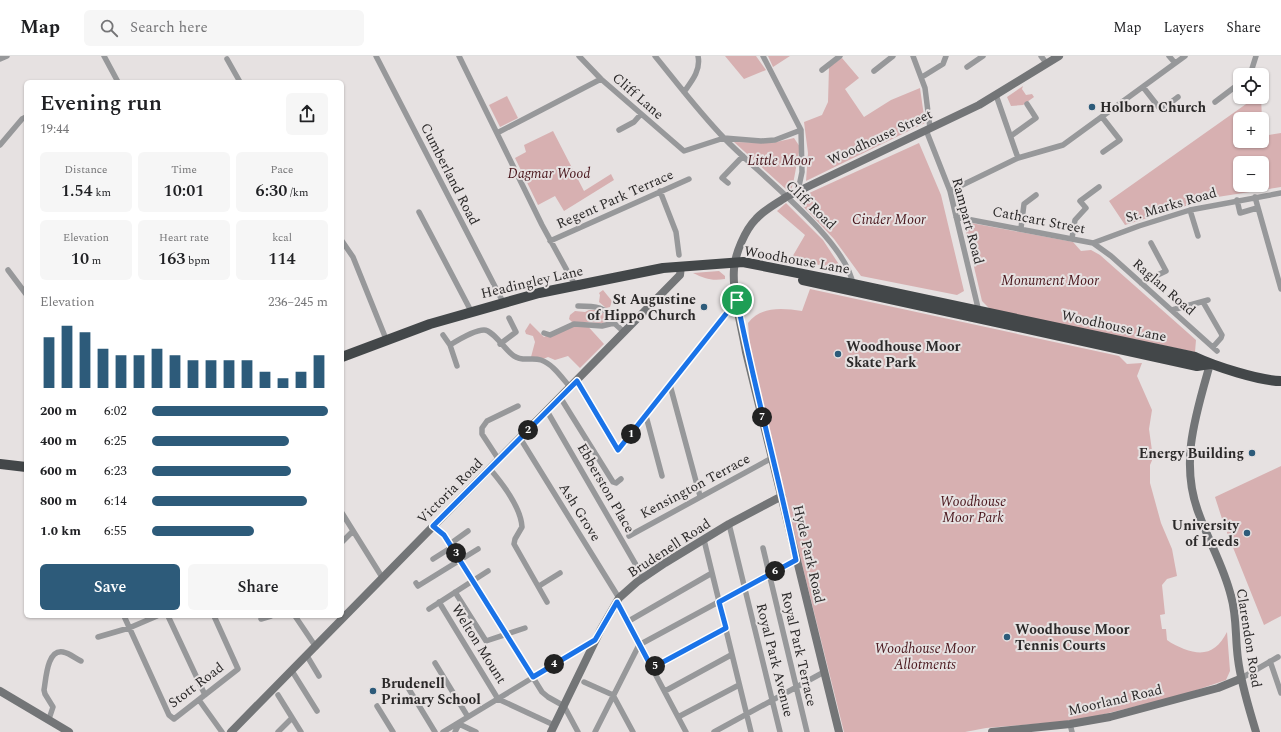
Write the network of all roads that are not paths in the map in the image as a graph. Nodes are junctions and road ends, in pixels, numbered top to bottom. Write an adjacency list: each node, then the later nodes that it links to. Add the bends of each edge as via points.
1 (7, 56): 19 (street)
2 (104, 56): 29 (street)
3 (376, 56): 83 (street, Cumberland Road)
4 (459, 56): 44 (street)
5 (579, 56): 28 (street, Cliff Lane)
6 (654, 56): 33 (street, Cliff Road)
7 (698, 56): 33 (street, via 700,64)
8 (763, 56): 43 (street)
9 (839, 56): 25 (street)
10 (893, 56): 26 (street)
11 (913, 56): 27 (street, Rampart Road)
12 (946, 56): 27 (street, via 943,64)
13 (982, 56): 23 (street)
14 (1041, 56): 22 (street)
15 (1059, 56): 22 (street, Woodhouse Street)
16 (1169, 56): 21 (street)
17 (1185, 56): 21 (street)
18 (1256, 56): 24 (street)
19 (0, 59)
20 (227, 59): 30 (street)
21 (1175, 63): 31 (street)
22 (1047, 64): 34 (street, Woodhouse Street)
23 (967, 67)
24 (1252, 68)
25 (822, 70)
26 (874, 71)
27 (922, 77): 41 (street, Rampart Road)
28 (601, 79): 38 (street, Cliff Lane); 44 (street)
29 (117, 80)
30 (239, 80)
31 (1143, 87): 35 (street, via 1161,110); 39 (street)
32 (1233, 88): 36 (street)
33 (684, 92): 46 (street, Cliff Road)
34 (996, 95): 41 (street, Woodhouse Street); 45 (street)
35 (1178, 97)
36 (1215, 102)
37 (1027, 104): 45 (street, via 1036,118)
38 (641, 114): 42 (street, via 634,122); 46 (street, Cliff Lane, via 684,151)
39 (1102, 117): 48 (street, via 1120,140); 50 (street, via 1063,145)
40 (24, 118): 47 (street)
41 (928, 129): 55 (street, Woodhouse Street); 56 (street, Rampart Road)
42 (619, 130)
43 (801, 130): 46 (street, via 775,140); 55 (street, via 802,172)
44 (497, 133): 69 (street)
45 (1011, 136): 50 (street)
46 (724, 138): 49 (street, Cliff Road)
47 (0, 145)
48 (1103, 152)
49 (743, 156): 52 (street, via 722,178); 59 (street, Cliff Road)
50 (1018, 158): 56 (street)
51 (689, 179): 54 (street, Regent Park Terrace)
52 (728, 183)
53 (1099, 187): 68 (street, via 1080,201 1086,208 1075,220)
54 (660, 191): 69 (street, Regent Park Terrace); 73 (street, via 675,227)
55 (798, 191): 59 (street, Woodhouse Street)
56 (950, 191): 65 (street, Rampart Road)
57 (1281, 193): 60 (street, St. Marks Road)
58 (1036, 195): 66 (street, via 1024,204)
59 (786, 198): 74 (street, Woodhouse Street, via 752,223); 79 (street, Cliff Road, via 830,241 850,271)
60 (1254, 198): 61 (street, St. Marks Road); 62 (street)
61 (1237, 200): 62 (street, via 1240,213); 63 (street, St. Marks Road)
62 (1257, 208): 80 (street)
63 (1190, 210): 67 (street); 70 (street, St. Marks Road)
64 (419, 212): 86 (street)
65 (956, 216): 66 (street, Cathcart Street); 87 (street, Rampart Road)
66 (1021, 228): 68 (street, Cathcart Street)
67 (1198, 236)
68 (1072, 238): 70 (street, Cathcart Street)
69 (550, 241): 78 (street)
70 (1093, 243): 77 (street, Raglan Road)
71 (1151, 243): 77 (street, via 1166,272)
72 (344, 244): 93 (street, via 352,256)
73 (680, 255)
74 (735, 263): 75 (highway, Headingley Lane); 79 (highway, Woodhouse Lane, via 776,268); 82 (street, Hyde Park Road)
75 (681, 266): 78 (highway, Headingley Lane); 90 (street, Victoria Road, via 680,275)
76 (8, 270): 81 (street)
77 (1141, 283): 85 (street, Raglan Road)
78 (575, 285): 83 (highway, Headingley Lane)
79 (853, 288): 87 (highway, Woodhouse Lane)
80 (1281, 289)
81 (24, 291)
82 (737, 300): 101 (street); 108 (street, Hyde Park Road, via 746,352)
83 (503, 302): 86 (highway, Headingley Lane)
84 (578, 306): 89 (street, via 599,307 611,315)
85 (1172, 310): 85 (street, Raglan Road, via 1206,301 1222,335 1215,349)
86 (471, 311): 93 (highway, Headingley Lane)
87 (980, 316): 97 (highway, Woodhouse Lane, via 1197,366)
88 (509, 318): 94 (street, via 516,332)
89 (614, 323): 90 (street); 91 (street, via 602,326 574,324 550,335)
90 (624, 332): 100 (street, Victoria Road)
91 (544, 333)
92 (443, 335): 95 (street)
93 (386, 339): 96 (highway, Headingley Lane)
94 (500, 344): 95 (street, via 490,332 480,330); 102 (street, via 519,359 539,359 550,365)
95 (450, 345): 98 (street)
96 (344, 356)
97 (1210, 364): 99 (highway, Woodhouse Lane, via 1270,380); 176 (street, Clarendon Road, via 1192,431 1190,474 1198,513 1217,553 1232,597)
98 (457, 366)
99 (1281, 380)
100 (577, 381): 102 (street, Victoria Road); 106 (street, via 618,450)
101 (670, 385): 106 (street); 115 (street)
102 (570, 387): 103 (street, Victoria Road)
103 (560, 397): 105 (street, Victoria Road); 114 (street, via 613,482)
104 (518, 406): 109 (street, via 487,422 482,428 482,434)
105 (547, 411): 107 (street, Victoria Road); 136 (street, Ebberston Place)
106 (646, 416): 113 (street)
107 (520, 438): 109 (street, Victoria Road); 142 (street, Ash Grove)
108 (772, 458): 115 (street, Kensington Terrace); 116 (street, Hyde Park Road)
109 (499, 460): 112 (street, Victoria Road)
110 (0, 464): 111 (highway)
111 (24, 466)
112 (490, 469): 119 (street, Victoria Road); 139 (street, via 502,482 521,523 522,527 514,544)
113 (662, 476)
114 (621, 479)
115 (700, 496): 122 (street, Kensington Terrace)
116 (782, 496): 118 (street, Brudenell Road); 130 (street, Hyde Park Road)
117 (344, 516): 120 (street)
118 (729, 524): 124 (street, Brudenell Road); 140 (street, Royal Park Avenue)
119 (433, 526): 125 (street, via 444,535); 135 (street, Victoria Road)
120 (353, 531): 123 (street); 135 (street)
121 (468, 532): 125 (street)
122 (629, 536)
123 (344, 540)
124 (704, 540): 132 (street); 136 (street, Brudenell Road)
125 (451, 546): 128 (street); 129 (street)
126 (763, 548): 134 (street, Royal Park Terrace)
127 (478, 549): 129 (street)
128 (433, 559)
129 (460, 560): 137 (street); 138 (street, via 418,586)
130 (796, 560): 134 (street); 173 (street, Hyde Park Road)
131 (488, 572): 137 (street)
132 (712, 573): 145 (street); 156 (street)
133 (560, 574): 139 (street)
134 (769, 574): 140 (street); 181 (street, Royal Park Terrace)
135 (382, 577): 147 (street, Victoria Road)
136 (643, 577): 142 (street, Brudenell Road)
137 (473, 581): 141 (street); 160 (street)
138 (416, 583)
139 (539, 586): 144 (street)
140 (745, 588): 145 (street); 190 (street, Royal Park Avenue)
141 (455, 592): 143 (street); 160 (street, via 486,641)
142 (618, 600): 156 (street, Ash Grove); 162 (street, Brudenell Road)
143 (438, 602): 146 (street); 188 (street, Welton Mount)
144 (547, 602)
145 (719, 602): 159 (street); 163 (street)
146 (429, 608)
147 (344, 617)
148 (125, 618): 157 (street)
149 (152, 618): 157 (street)
150 (169, 618): 185 (street)
151 (215, 618): 185 (street, Stott Road, via 238,669)
152 (264, 618): 155 (street)
153 (296, 618): 164 (street)
154 (343, 618): 164 (street, Victoria Road)
155 (261, 619)
156 (627, 622): 163 (street, Ash Grove)
157 (129, 628): 161 (street); 189 (street, Stott Road, via 169,715 174,719)
158 (525, 628): 160 (street)
159 (726, 628): 165 (street); 171 (street)
160 (506, 634): 175 (street)
161 (98, 637)
162 (595, 640): 175 (street); 192 (street, Brudenell Road)
163 (639, 645): 171 (street, Ash Grove); 187 (street)
164 (316, 647): 166 (street, Victoria Road)
165 (731, 655): 178 (street); 183 (street)
166 (306, 656): 172 (street, Victoria Road); 174 (street)
167 (1278, 657): 169 (street)
168 (81, 661): 198 (street, via 62,652 55,654 50,660 44,690 53,707)
169 (1270, 661): 176 (street); 180 (street)
170 (434, 663): 195 (street)
171 (652, 668): 183 (street, Ash Grove)
172 (292, 671): 193 (street); 205 (street, Victoria Road)
173 (824, 672): 181 (street); 221 (street, Hyde Park Road)
174 (319, 676)
175 (533, 677): 188 (street); 192 (street, via 548,698)
176 (1240, 679): 200 (street, Moorland Road, via 1218,688); 223 (street, Clarendon Road)
177 (584, 682): 187 (street)
178 (739, 685): 194 (street); 196 (street)
179 (407, 686): 209 (street)
180 (1280, 686): 184 (street)
181 (796, 687): 190 (street); 220 (street, Royal Park Terrace)
182 (0, 691): 198 (street)
183 (665, 691): 196 (street, Ash Grove)
184 (1281, 693)
185 (205, 695): 189 (street, Stott Road)
186 (278, 695): 197 (street)
187 (613, 696): 214 (street); 215 (street)
188 (498, 698): 195 (street); 201 (street)
189 (199, 700): 204 (street)
190 (772, 700): 194 (street); 219 (street, Royal Park Avenue)
191 (377, 706): 208 (street)
192 (564, 706): 201 (street, Brudenell Road); 213 (street)
193 (317, 711)
194 (746, 714): 217 (street); 218 (street)
195 (468, 717): 199 (street)
196 (678, 717): 216 (street, Ash Grove)
197 (292, 718): 206 (street); 207 (street)
198 (49, 719): 203 (street)
199 (460, 723): 210 (street); 211 (street); 212 (street)
200 (1071, 728): 202 (street, Moorland Road)
201 (553, 729)
202 (1025, 730): 222 (street, Moorland Road)
203 (69, 732)
204 (222, 732)
205 (231, 732)
206 (278, 732)
207 (301, 732)
208 (393, 732)
209 (435, 732)
210 (443, 732)
211 (455, 732)
212 (476, 732)
213 (578, 732)
214 (595, 732)
215 (633, 732)
216 (686, 732)
217 (714, 732)
218 (751, 732)
219 (780, 732)
220 (807, 732)
221 (839, 732)
222 (992, 732)
223 (1256, 732)

